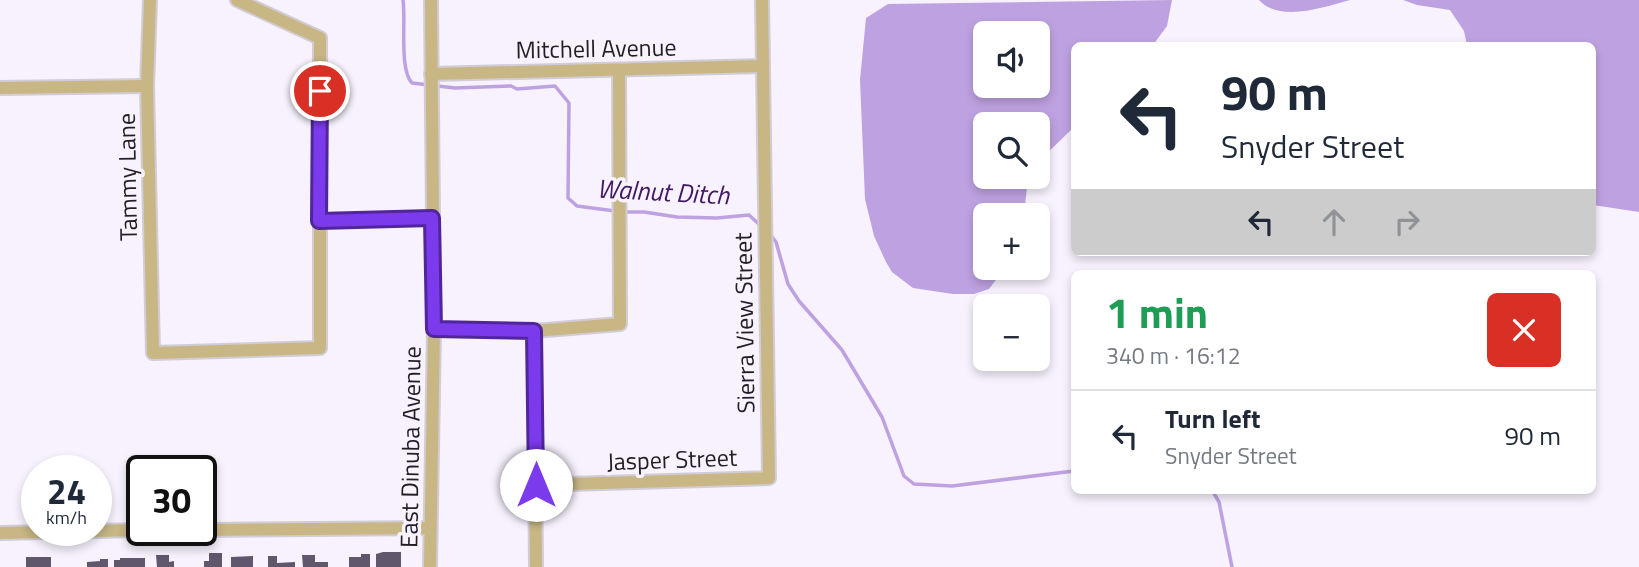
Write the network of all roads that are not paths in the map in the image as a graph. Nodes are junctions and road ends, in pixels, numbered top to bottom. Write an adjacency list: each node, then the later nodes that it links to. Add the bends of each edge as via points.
1 (150, 0): 8 (street, Tammy Lane)
2 (237, 0): 11 (street, via 320,38)
3 (431, 0): 7 (street)
4 (762, 0): 5 (street, Sierra View Street)
5 (763, 66): 6 (street, Mitchell Avenue); 14 (street, Sierra View Street)
6 (619, 70): 7 (street, Mitchell Avenue); 13 (street, via 620,324)
7 (431, 74): 10 (street, East Dinuba Avenue)
8 (147, 86): 9 (street); 11 (street, Tammy Lane, via 153,353 320,348)
9 (0, 88)
10 (432, 218): 11 (street); 12 (street, East Dinuba Avenue)
11 (319, 221)
12 (434, 329): 13 (street); 16 (street, East Dinuba Avenue)
13 (534, 331): 15 (street)
14 (769, 478): 15 (street, Jasper Street)
15 (536, 485): 21 (street)
16 (430, 528): 18 (street); 20 (street, East Dinuba Avenue)
17 (126, 530): 19 (street)
18 (217, 530)
19 (0, 533)
20 (430, 567)
21 (536, 567)

